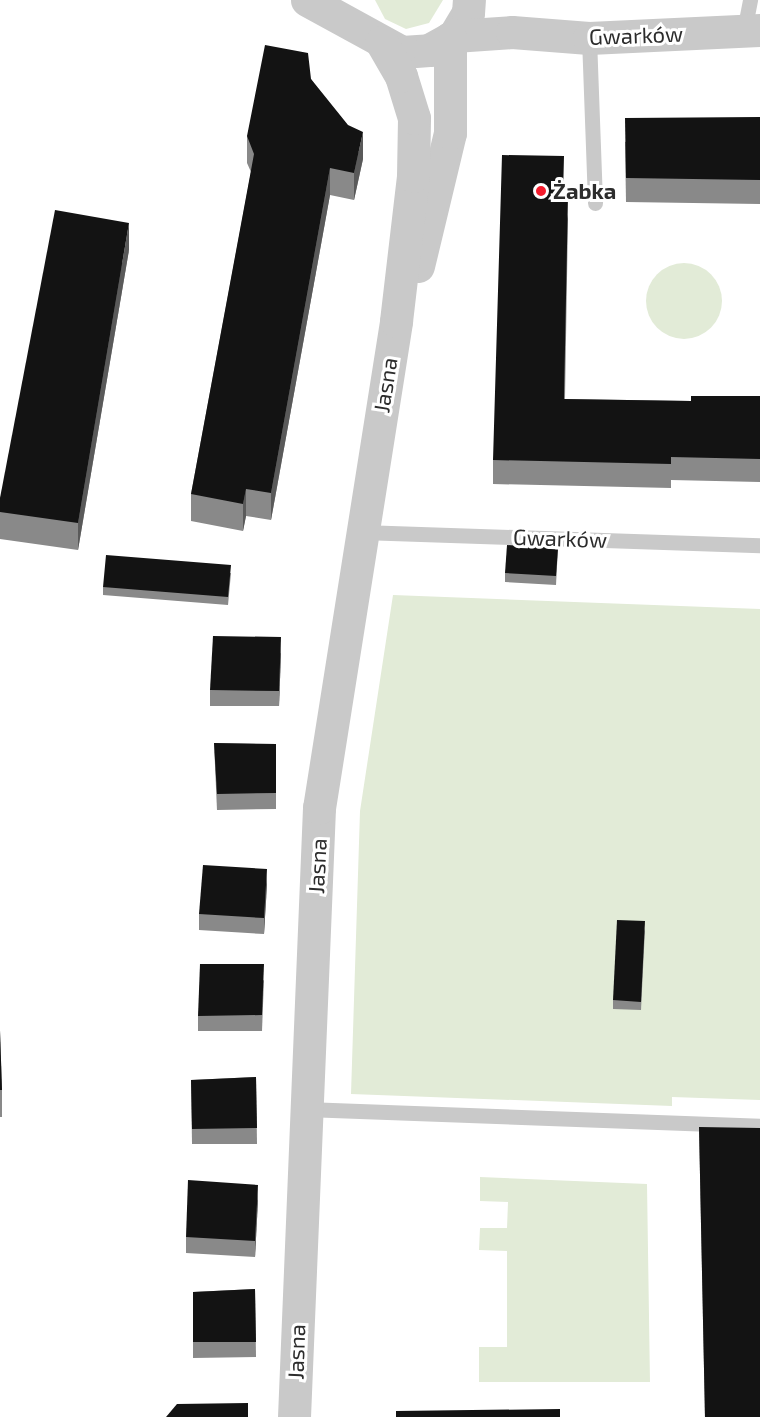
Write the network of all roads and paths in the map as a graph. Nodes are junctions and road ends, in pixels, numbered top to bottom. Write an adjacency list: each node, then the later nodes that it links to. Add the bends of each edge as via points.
1 (307, 0): 9 (street)
2 (356, 0): 9 (street, Jasna, via 356,12)
3 (469, 0): 7 (street, via 468,13)
4 (483, 0): 6 (street)
5 (751, 20): 8 (street, Gwarków)
6 (512, 32): 7 (street, Gwarków); 8 (street, Gwarków)
7 (452, 37): 9 (street, via 429,50 402,52); 11 (street, Jasna, via 450,133 441,182 424,250)
8 (589, 38): 10 (lane)
9 (378, 41): 11 (street, Jasna, via 401,76 414,118 413,176)
10 (595, 203)
11 (396, 321): 12 (street, Jasna)
12 (361, 532): 13 (lane, Gwarków); 14 (street, Jasna, via 319,808)
13 (760, 545)
14 (305, 1109): 15 (lane); 16 (street, Jasna)
15 (760, 1126)
16 (294, 1417)

